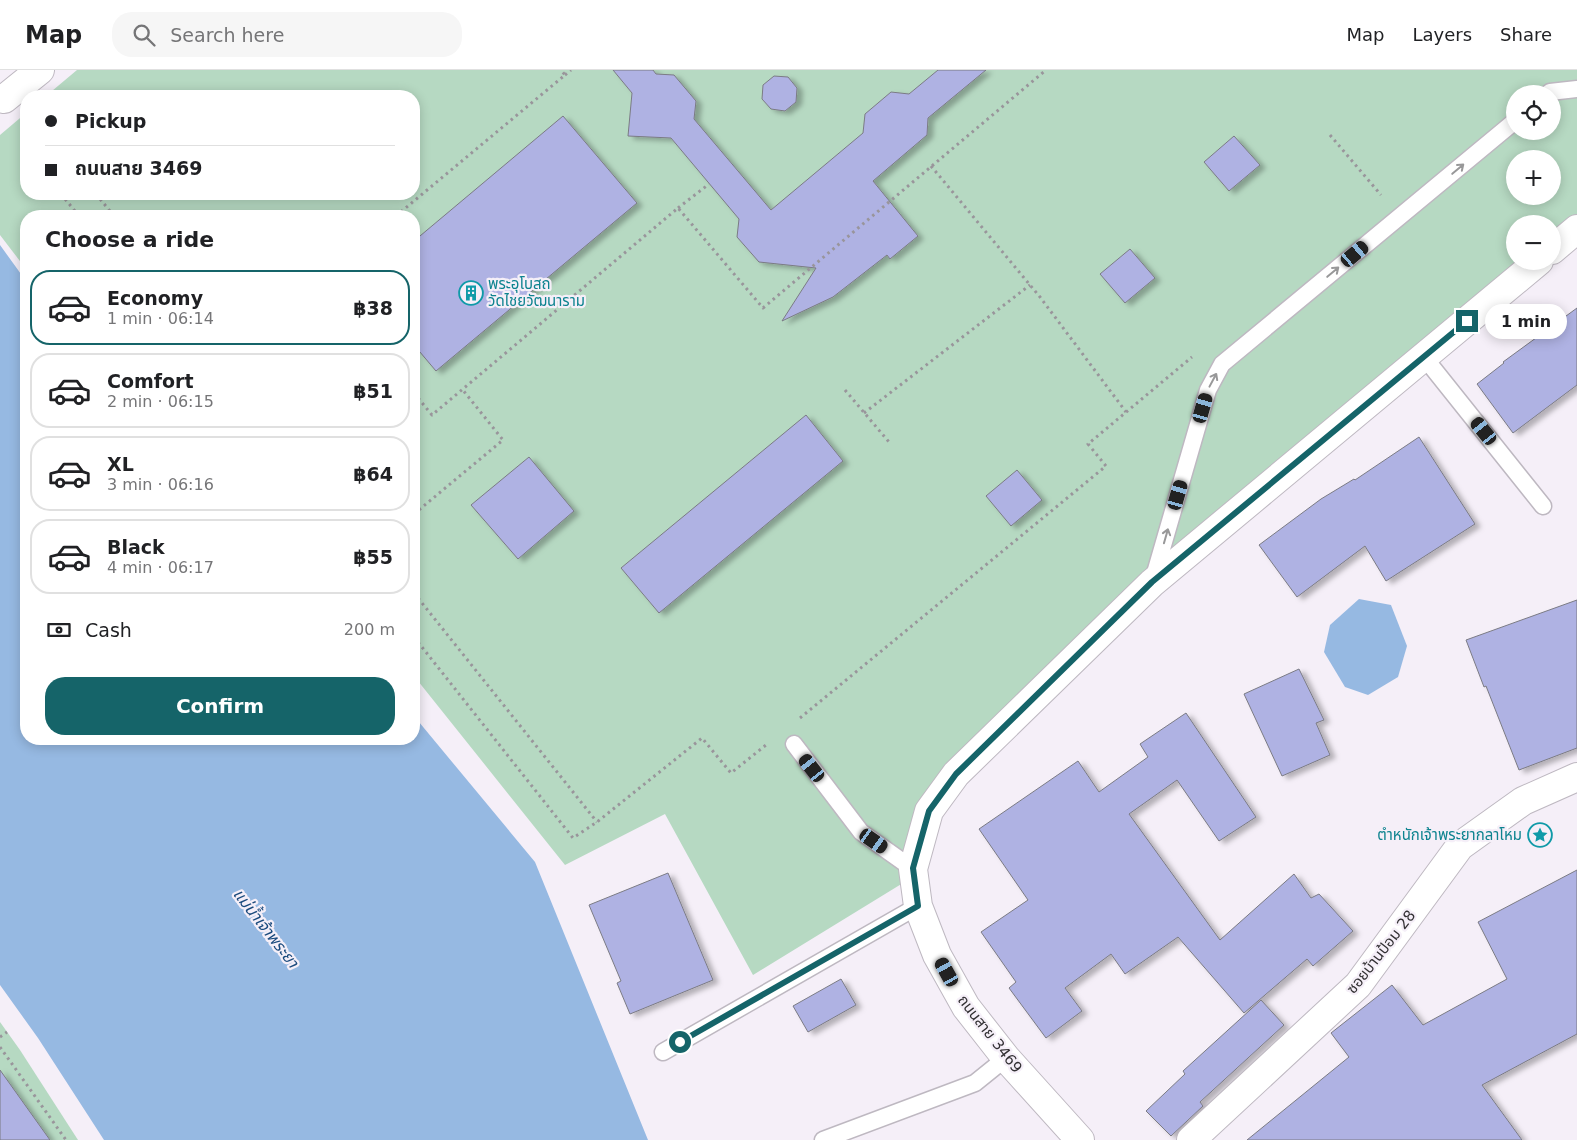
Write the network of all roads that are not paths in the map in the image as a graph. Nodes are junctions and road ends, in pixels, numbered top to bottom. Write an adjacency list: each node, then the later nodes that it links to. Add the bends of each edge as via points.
1 (40, 70): 4 (street)
2 (1577, 89): 3 (lane)
3 (1561, 91)
4 (4, 99)
5 (1506, 129): 11 (lane, one-way to 5, via 1208,390 1222,364)
6 (1577, 229): 7 (street)
7 (1561, 242)
8 (1528, 270): 9 (street, ถนนสาย 3469)
9 (1424, 357): 10 (lane); 11 (street, ถนนสาย 3469)
10 (1543, 506)
11 (1152, 582): 14 (street, ถนนสาย 3469, via 956,774 929,811)
12 (794, 744): 14 (lane, via 861,832)
13 (1577, 776): 20 (street, ซอยบ้านป้อม 28, via 1523,801 1460,846 1358,985)
14 (913, 868): 15 (street, ถนนสาย 3469)
15 (918, 906): 16 (lane); 17 (street, ถนนสาย 3469, via 937,955 966,1007)
16 (663, 1052)
17 (1006, 1058): 18 (lane, via 975,1083); 19 (street, ถนนสาย 3469)
18 (823, 1140)
19 (1080, 1140)
20 (1191, 1140)

